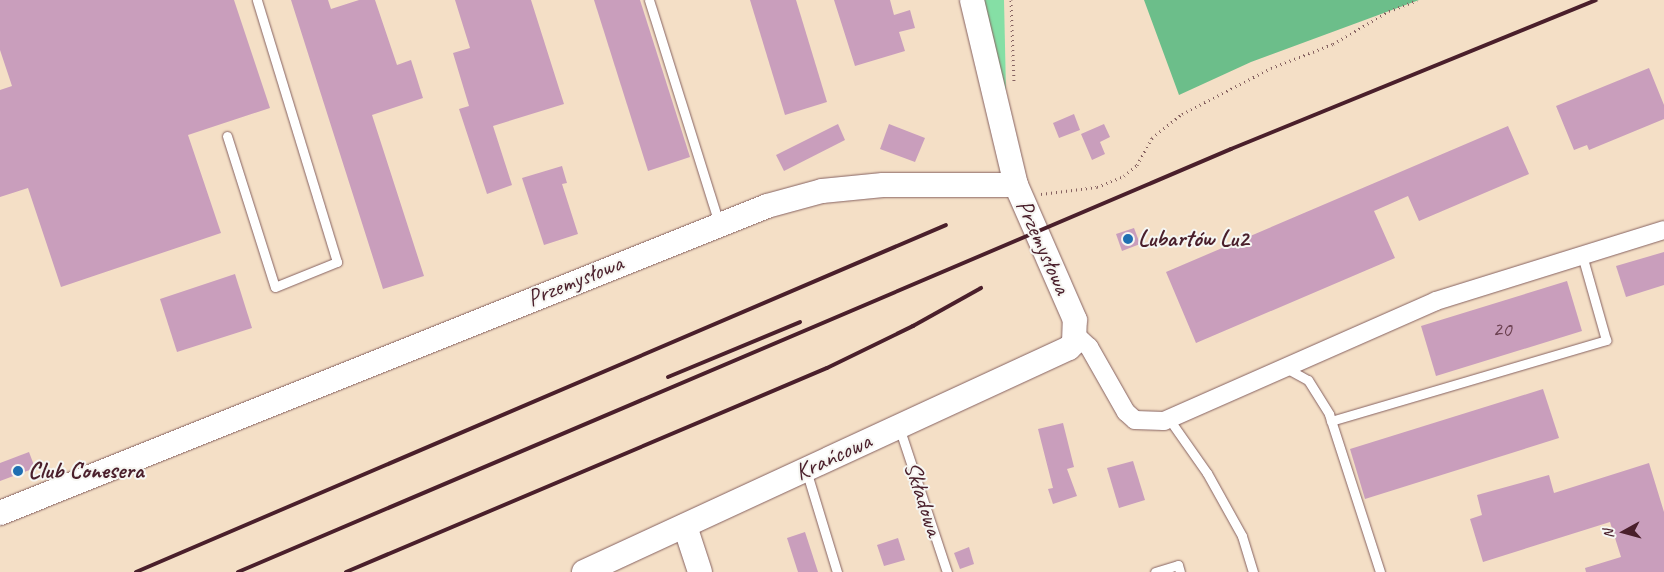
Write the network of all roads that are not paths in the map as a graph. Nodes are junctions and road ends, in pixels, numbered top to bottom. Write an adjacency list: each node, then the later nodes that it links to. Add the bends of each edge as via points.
1 (257, 0): 4 (lane, via 337,262 275,287)
2 (649, 0): 6 (lane)
3 (972, 0): 5 (street)
4 (227, 136)
5 (1019, 193): 6 (street, Przemysłowa, via 883,185 822,191); 9 (street, Przemysłowa, via 1075,320)
6 (719, 223): 15 (street, Przemysłowa)
7 (1664, 230): 8 (street)
8 (1582, 255): 10 (street, via 1436,301); 12 (lane, via 1606,340)
9 (1076, 336): 11 (street, via 1089,347 1126,412 1135,420); 13 (street, Krańcowa, via 1070,348)
10 (1286, 368): 11 (street); 12 (lane, via 1308,380)
11 (1169, 419): 23 (lane, via 1207,473 1242,536)
12 (1331, 422): 24 (lane)
13 (899, 426): 14 (street, Krańcowa); 20 (lane, Składowa)
14 (806, 469): 16 (street, Krańcowa); 19 (lane)
15 (0, 514)
16 (685, 526): 17 (street, Krańcowa); 18 (street)
17 (584, 572)
18 (700, 572)
19 (837, 572)
20 (947, 572)
21 (1155, 572): 22 (lane, via 1178,565)
22 (1180, 572)
23 (1253, 572)
24 (1380, 572)

